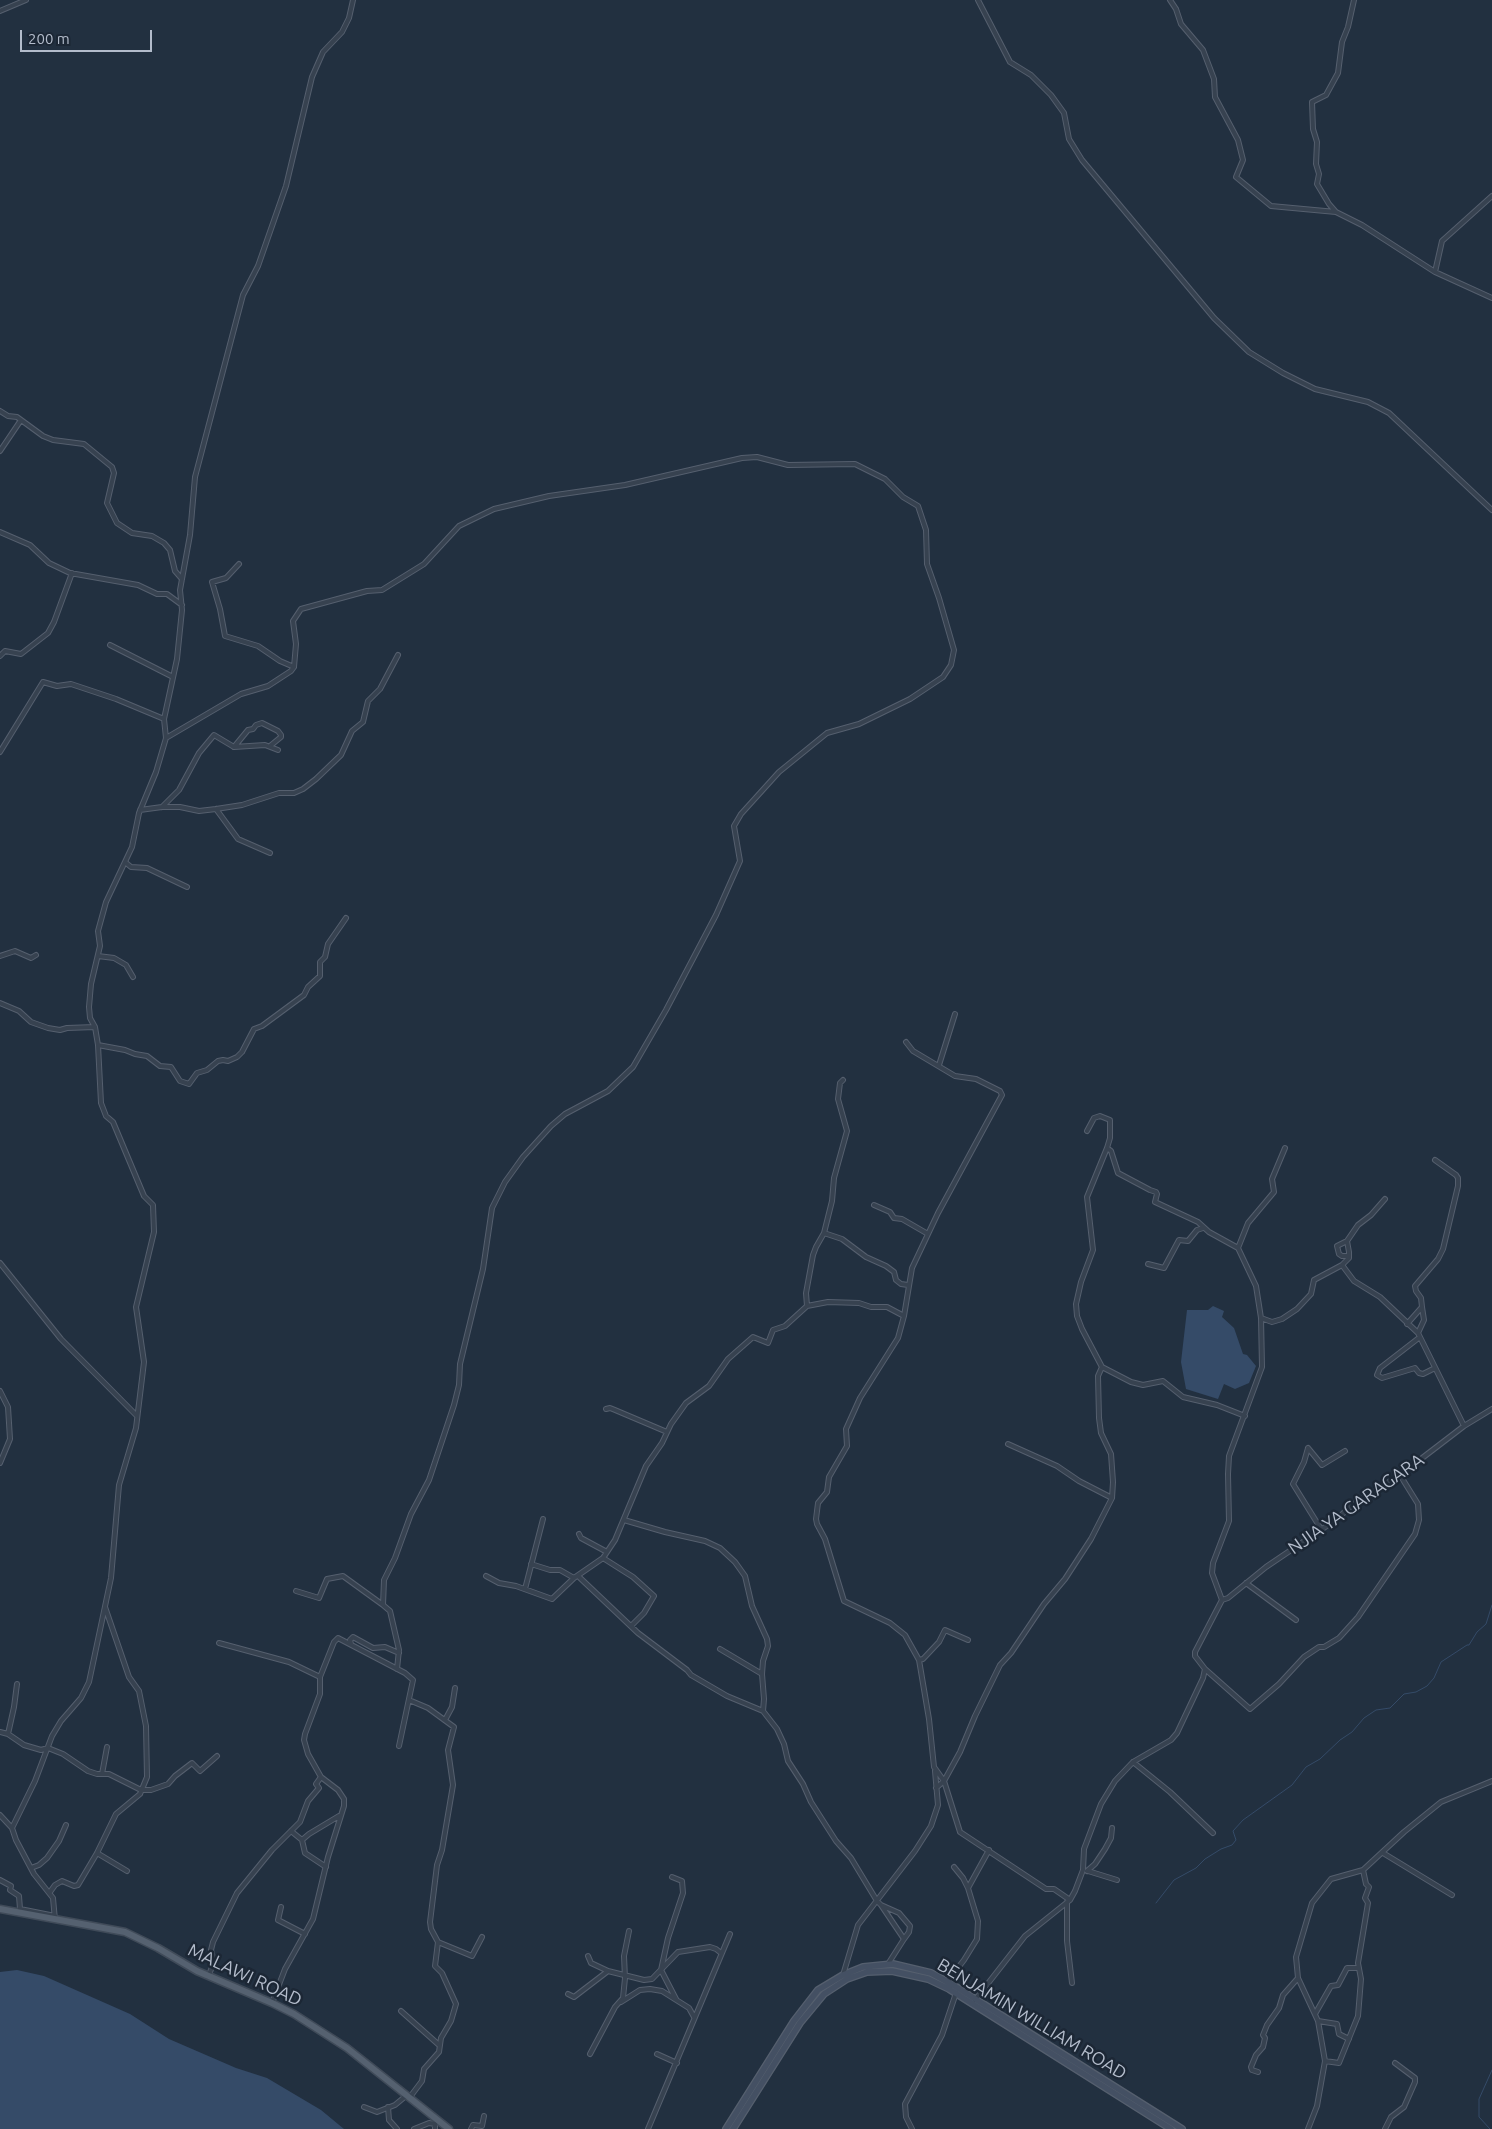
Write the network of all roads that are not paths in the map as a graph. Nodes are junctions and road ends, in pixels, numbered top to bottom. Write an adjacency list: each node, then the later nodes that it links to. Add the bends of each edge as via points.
1 (26, 0): 6 (street)
2 (353, 0): 18 (street, via 342,32 322,52 312,77 286,186 258,266 243,295 194,478 190,535)
3 (978, 0): 14 (street, via 1010,62 1031,76 1064,114 1069,139 1082,160 1221,324 1249,352 1283,374 1315,388 1368,402 1389,412)
4 (1170, 0): 8 (street, via 1182,24 1203,50 1214,79 1215,97 1238,140 1243,160 1236,176 1271,206)
5 (1354, 0): 8 (street, via 1342,42 1338,73 1326,95 1312,102 1319,174 1317,184)
6 (0, 11)
7 (1492, 196): 9 (street, via 1442,241)
8 (1336, 212): 9 (street)
9 (1434, 272): 10 (street)
10 (1491, 296)
11 (0, 411): 12 (street)
12 (21, 420): 13 (street); 18 (street, via 53,440 84,444 112,467 114,473 107,503 117,523 132,533 152,536 164,543 170,550 175,571)
13 (0, 450)
14 (1492, 510)
15 (0, 535): 17 (street, via 30,545 49,562)
16 (239, 564): 23 (street, via 226,578 212,582 225,636 258,646)
17 (72, 573): 19 (street, via 138,585 157,594 168,594); 22 (street, via 48,633 21,654 5,651)
18 (182, 579): 19 (street)
19 (182, 605): 24 (street)
20 (110, 645): 24 (street)
21 (398, 655): 33 (street, via 380,689 368,701 363,722 352,731 340,755 316,779 294,793 279,793)
22 (0, 656)
23 (294, 667): 26 (street, via 268,686 241,694); 98 (street, via 293,621 301,609 382,590 424,564 459,526 494,509 757,457 788,465 855,464 885,479 903,497 918,506 926,530 927,564 954,650 951,665 943,677 910,699 859,724 827,733 779,772 741,814 734,826 740,861 716,915 633,1067 608,1091 558,1120 522,1157 505,1182 492,1208 484,1269 460,1364 454,1405 429,1480 384,1580)
24 (173, 676): 25 (street)
25 (164, 719): 26 (street); 30 (street, via 71,684 57,686 43,682)
26 (166, 738): 32 (street)
27 (270, 746): 28 (street); 28 (street, via 281,735 262,723 248,730); 29 (street)
28 (234, 747): 31 (street, via 214,735 199,753 179,790)
29 (278, 750)
30 (0, 752)
31 (162, 807): 32 (street); 33 (street)
32 (140, 810): 35 (street, via 132,847)
33 (216, 810): 34 (street, via 238,838)
34 (270, 853)
35 (125, 862): 36 (street, via 131,867 147,868); 40 (street, via 106,902 98,931)
36 (187, 887)
37 (346, 918): 46 (street, via 328,944 320,962 320,976 304,995 254,1029 237,1057 218,1061 197,1073 189,1084 180,1080 171,1066 160,1066 147,1056)
38 (36, 955): 39 (street, via 31,958 15,951)
39 (0, 956)
40 (98, 956): 41 (street, via 114,958 126,965); 44 (street, via 89,1007)
41 (133, 977)
42 (0, 1003): 44 (street, via 19,1011 31,1022 48,1028)
43 (955, 1014): 47 (street)
44 (95, 1027): 46 (street)
45 (906, 1042): 47 (street, via 913,1051)
46 (98, 1046): 77 (street, via 101,1103 106,1116 113,1122 144,1196 153,1205 154,1232 136,1307 144,1362)
47 (939, 1065): 57 (street, via 954,1076 976,1079 1002,1095)
48 (843, 1080): 56 (street, via 838,1099 847,1131)
49 (1087, 1131): 50 (street, via 1094,1118 1107,1117 1110,1124)
50 (1107, 1148): 55 (street, via 1118,1173 1156,1192 1155,1202 1198,1222); 71 (street, via 1087,1197 1092,1250 1076,1304 1082,1329)
51 (1285, 1148): 59 (street, via 1272,1179 1274,1192 1248,1223)
52 (1435, 1160): 66 (street, via 1456,1175 1459,1182 1443,1249 1415,1286)
53 (1385, 1199): 58 (street, via 1358,1225)
54 (874, 1205): 57 (street)
55 (1203, 1228): 59 (street); 62 (street, via 1188,1241 1178,1241 1164,1268)
56 (824, 1233): 64 (street, via 842,1239 894,1272 901,1284); 65 (street, via 813,1256 806,1293)
57 (928, 1234): 64 (street)
58 (1347, 1241): 60 (street); 60 (street, via 1337,1246 1337,1250 1342,1256)
59 (1238, 1248): 68 (street, via 1256,1286)
60 (1349, 1256): 63 (street)
61 (0, 1264): 77 (street, via 61,1338)
62 (1148, 1264)
63 (1342, 1265): 68 (street, via 1314,1280 1311,1294 1282,1319 1272,1322); 69 (street, via 1354,1281 1380,1297)
64 (908, 1284): 67 (street)
65 (807, 1306): 67 (street, via 828,1302 859,1303 888,1307); 79 (street, via 785,1326 773,1330 768,1343 753,1337 744,1344 709,1386 686,1403)
66 (1422, 1307): 69 (street); 70 (street, via 1424,1320)
67 (904, 1316): 107 (street, via 898,1338 860,1398 846,1429 846,1446 829,1477 827,1492 818,1503 816,1519 826,1539 844,1601 890,1623 905,1635)
68 (1261, 1318): 76 (street, via 1262,1367)
69 (1407, 1324): 70 (street)
70 (1419, 1335): 72 (street); 72 (street, via 1376,1375 1382,1378 1415,1368 1423,1374)
71 (1102, 1367): 76 (street, via 1143,1385 1163,1381 1183,1397); 84 (street, via 1098,1376 1099,1418 1101,1433 1111,1454)
72 (1435, 1368): 78 (street)
73 (0, 1391): 82 (street, via 8,1407 10,1439)
74 (1492, 1409): 78 (street, NJIA YA GARAGARA)
75 (606, 1410): 79 (street, via 616,1410)
76 (1245, 1416): 97 (street, via 1229,1456 1229,1521 1213,1563 1212,1573)
77 (137, 1417): 99 (street, via 119,1484 111,1578)
78 (1464, 1426): 83 (street, NJIA YA GARAGARA)
79 (667, 1432): 86 (street, via 646,1466)
80 (1008, 1444): 84 (street, via 1058,1466)
81 (1345, 1451): 87 (street, via 1322,1465 1308,1448 1293,1484)
82 (0, 1463)
83 (1400, 1474): 87 (street, NJIA YA GARAGARA); 108 (street, via 1418,1504 1419,1520 1415,1534 1358,1618 1339,1638 1304,1656 1250,1709)
84 (1112, 1498): 127 (street, via 1092,1539 1000,1666 960,1752)
85 (542, 1520): 91 (street)
86 (624, 1520): 89 (street); 110 (street, via 705,1541 731,1557 745,1576 752,1606 767,1639)
87 (1321, 1529): 94 (street, NJIA YA GARAGARA)
88 (579, 1534): 89 (street)
89 (607, 1552): 90 (street)
90 (604, 1558): 93 (street); 101 (street, via 654,1596)
91 (531, 1564): 93 (street); 95 (street)
92 (486, 1576): 95 (street, via 499,1583)
93 (576, 1577): 95 (street, via 552,1599); 101 (street)
94 (1246, 1583): 97 (street, NJIA YA GARAGARA); 100 (street)
95 (525, 1589)
96 (296, 1591): 98 (street, via 319,1598 327,1579 343,1576)
97 (1222, 1600): 108 (street, via 1195,1652)
98 (383, 1605): 106 (street, via 390,1611)
99 (105, 1606): 121 (street, via 89,1682 81,1698 61,1721); 131 (street, via 130,1677 139,1690 144,1714 147,1778)
100 (1296, 1620)
101 (631, 1626): 115 (street, via 698,1680)
102 (968, 1640): 107 (street, via 945,1630 939,1642)
103 (219, 1643): 111 (street, via 289,1662)
104 (351, 1644): 106 (street, via 353,1636 373,1648 385,1647); 109 (street); 111 (street, via 336,1639)
105 (720, 1649): 110 (street)
106 (399, 1654): 109 (street)
107 (919, 1660): 124 (street)
108 (1205, 1668): 123 (street, via 1177,1733)
109 (397, 1669): 114 (street, via 413,1680)
110 (762, 1674): 115 (street)
111 (320, 1677): 126 (street, via 320,1694 304,1740)
112 (17, 1684): 118 (street)
113 (455, 1688): 116 (street, via 452,1707)
114 (409, 1700): 116 (street); 119 (street)
115 (763, 1711): 155 (street, via 782,1736 788,1761 811,1802)
116 (445, 1720): 166 (street, via 454,1727 448,1750 453,1785 430,1914 430,1929)
117 (0, 1732): 118 (street)
118 (8, 1734): 121 (street, via 24,1746 41,1750)
119 (399, 1746)
120 (106, 1747): 125 (street)
121 (48, 1748): 125 (street, via 88,1771); 135 (street)
122 (217, 1756): 131 (street, via 200,1771 193,1763 168,1784)
123 (1133, 1762): 138 (street); 147 (street, via 1101,1804 1084,1849)
124 (935, 1771): 127 (street); 128 (street)
125 (102, 1774): 131 (street, via 117,1777)
126 (320, 1777): 133 (street, via 338,1790 344,1799); 137 (street, via 316,1784 319,1788)
127 (942, 1779): 128 (street); 130 (street); 140 (street, via 960,1832)
128 (935, 1781): 130 (street)
129 (1492, 1781): 142 (street, via 1440,1802)
130 (936, 1788): 155 (street, via 938,1805 931,1826)
131 (141, 1790): 141 (street, via 116,1814)
132 (0, 1815): 135 (street)
133 (339, 1816): 139 (street); 143 (street)
134 (66, 1825): 145 (street, via 47,1858)
135 (12, 1828): 145 (street)
136 (1112, 1828): 147 (street, via 1111,1838 1102,1855)
137 (292, 1831): 139 (street); 175 (street, via 237,1893 213,1942 212,1967)
138 (1213, 1833)
139 (302, 1840): 143 (street, via 305,1853)
140 (989, 1850): 152 (street); 156 (street, via 1046,1889 1054,1888)
141 (97, 1853): 146 (street); 153 (street, via 78,1885 62,1880)
142 (1383, 1853): 148 (street); 154 (street)
143 (326, 1867): 162 (street, via 313,1919)
144 (954, 1867): 152 (street)
145 (31, 1868): 153 (street)
146 (127, 1870)
147 (1085, 1870): 151 (street); 156 (street)
148 (1363, 1870): 170 (street, via 1369,1888 1365,1898 1368,1903); 176 (street, via 1331,1879 1312,1903 1296,1957)
149 (672, 1876): 171 (street, via 682,1881 683,1893)
150 (0, 1880): 160 (street, via 19,1896 20,1909)
151 (1117, 1880)
152 (968, 1888): 177 (street, via 978,1921 977,1939)
153 (50, 1892): 160 (street, via 55,1904)
154 (1452, 1895)
155 (877, 1901): 157 (street); 174 (street, via 856,1928)
156 (1068, 1901): 178 (street); 182 (street, via 1025,1936)
157 (882, 1905): 165 (street); 165 (street, via 899,1913 910,1926)
158 (281, 1907): 162 (street, via 278,1920)
159 (0, 1909): 160 (main road, MALAWI ROAD)
160 (55, 1918): 175 (main road, MALAWI ROAD, via 125,1932)
161 (628, 1932): 173 (street)
162 (305, 1934): 184 (street, via 285,1969)
163 (730, 1934): 167 (street)
164 (482, 1937): 166 (street, via 472,1956)
165 (904, 1939): 169 (street)
166 (438, 1942): 190 (street, via 435,1966 456,2004)
167 (721, 1953): 171 (street, via 710,1947 678,1952); 187 (street)
168 (588, 1956): 172 (street, via 591,1963)
169 (888, 1968): 174 (main road, BENJAMIN WILLIAM ROAD, via 863,1967); 177 (main road, BENJAMIN WILLIAM ROAD, via 916,1968); 179 (main road, BENJAMIN WILLIAM ROAD, via 928,1978); 208 (main road, BENJAMIN WILLIAM ROAD, via 847,1979 824,1994 800,2023)
170 (1359, 1968): 186 (street, via 1347,1968 1338,1985 1331,1986); 189 (street, via 1358,2016)
171 (661, 1970): 173 (street, via 648,1980); 181 (street)
172 (608, 1971): 173 (street); 180 (street, via 574,1997)
173 (624, 1974): 183 (street)
174 (843, 1975): 207 (main road, BENJAMIN WILLIAM ROAD, via 818,1990 794,2021)
175 (208, 1976): 184 (main road, MALAWI ROAD)
176 (1298, 1978): 186 (street); 196 (street, via 1283,1995 1263,2035 1263,2047 1251,2067)
177 (947, 1982): 182 (main road, BENJAMIN WILLIAM ROAD)
178 (1072, 1983)
179 (956, 1993): 182 (main road, BENJAMIN WILLIAM ROAD); 209 (street, via 942,2035 906,2104 906,2117)
180 (568, 1994)
181 (676, 2000): 183 (street, via 662,1991 645,1988); 187 (street, via 689,2008)
182 (974, 2001): 210 (main road, BENJAMIN WILLIAM ROAD); 211 (main road, BENJAMIN WILLIAM ROAD)
183 (621, 2002): 191 (street)
184 (272, 2003): 197 (main road, MALAWI ROAD, via 325,2033)
185 (401, 2010): 190 (street)
186 (1315, 2014): 188 (street)
187 (694, 2017): 194 (street)
188 (1318, 2021): 189 (street, via 1338,2024 1339,2034); 193 (street)
189 (1349, 2039): 193 (street, via 1339,2063)
190 (439, 2045): 197 (street, via 437,2055 424,2069 422,2080)
191 (590, 2054)
192 (657, 2054): 194 (street)
193 (1325, 2061): 212 (street, via 1317,2106)
194 (677, 2063): 206 (street)
195 (1395, 2063): 213 (street, via 1416,2082 1404,2107 1391,2117)
196 (1258, 2072)
197 (409, 2096): 199 (street); 204 (main road, MALAWI ROAD)
198 (364, 2107): 199 (street, via 377,2112)
199 (388, 2107): 201 (street, via 388,2120)
200 (484, 2116): 205 (street, via 482,2126 473,2125)
201 (397, 2129)
202 (414, 2129): 203 (street, via 429,2123 435,2124)
203 (435, 2129)
204 (449, 2129)
205 (472, 2129)
206 (648, 2129)
207 (726, 2129)
208 (733, 2129)
209 (912, 2129)
210 (1171, 2129)
211 (1182, 2129)
212 (1308, 2129)
213 (1385, 2129)

